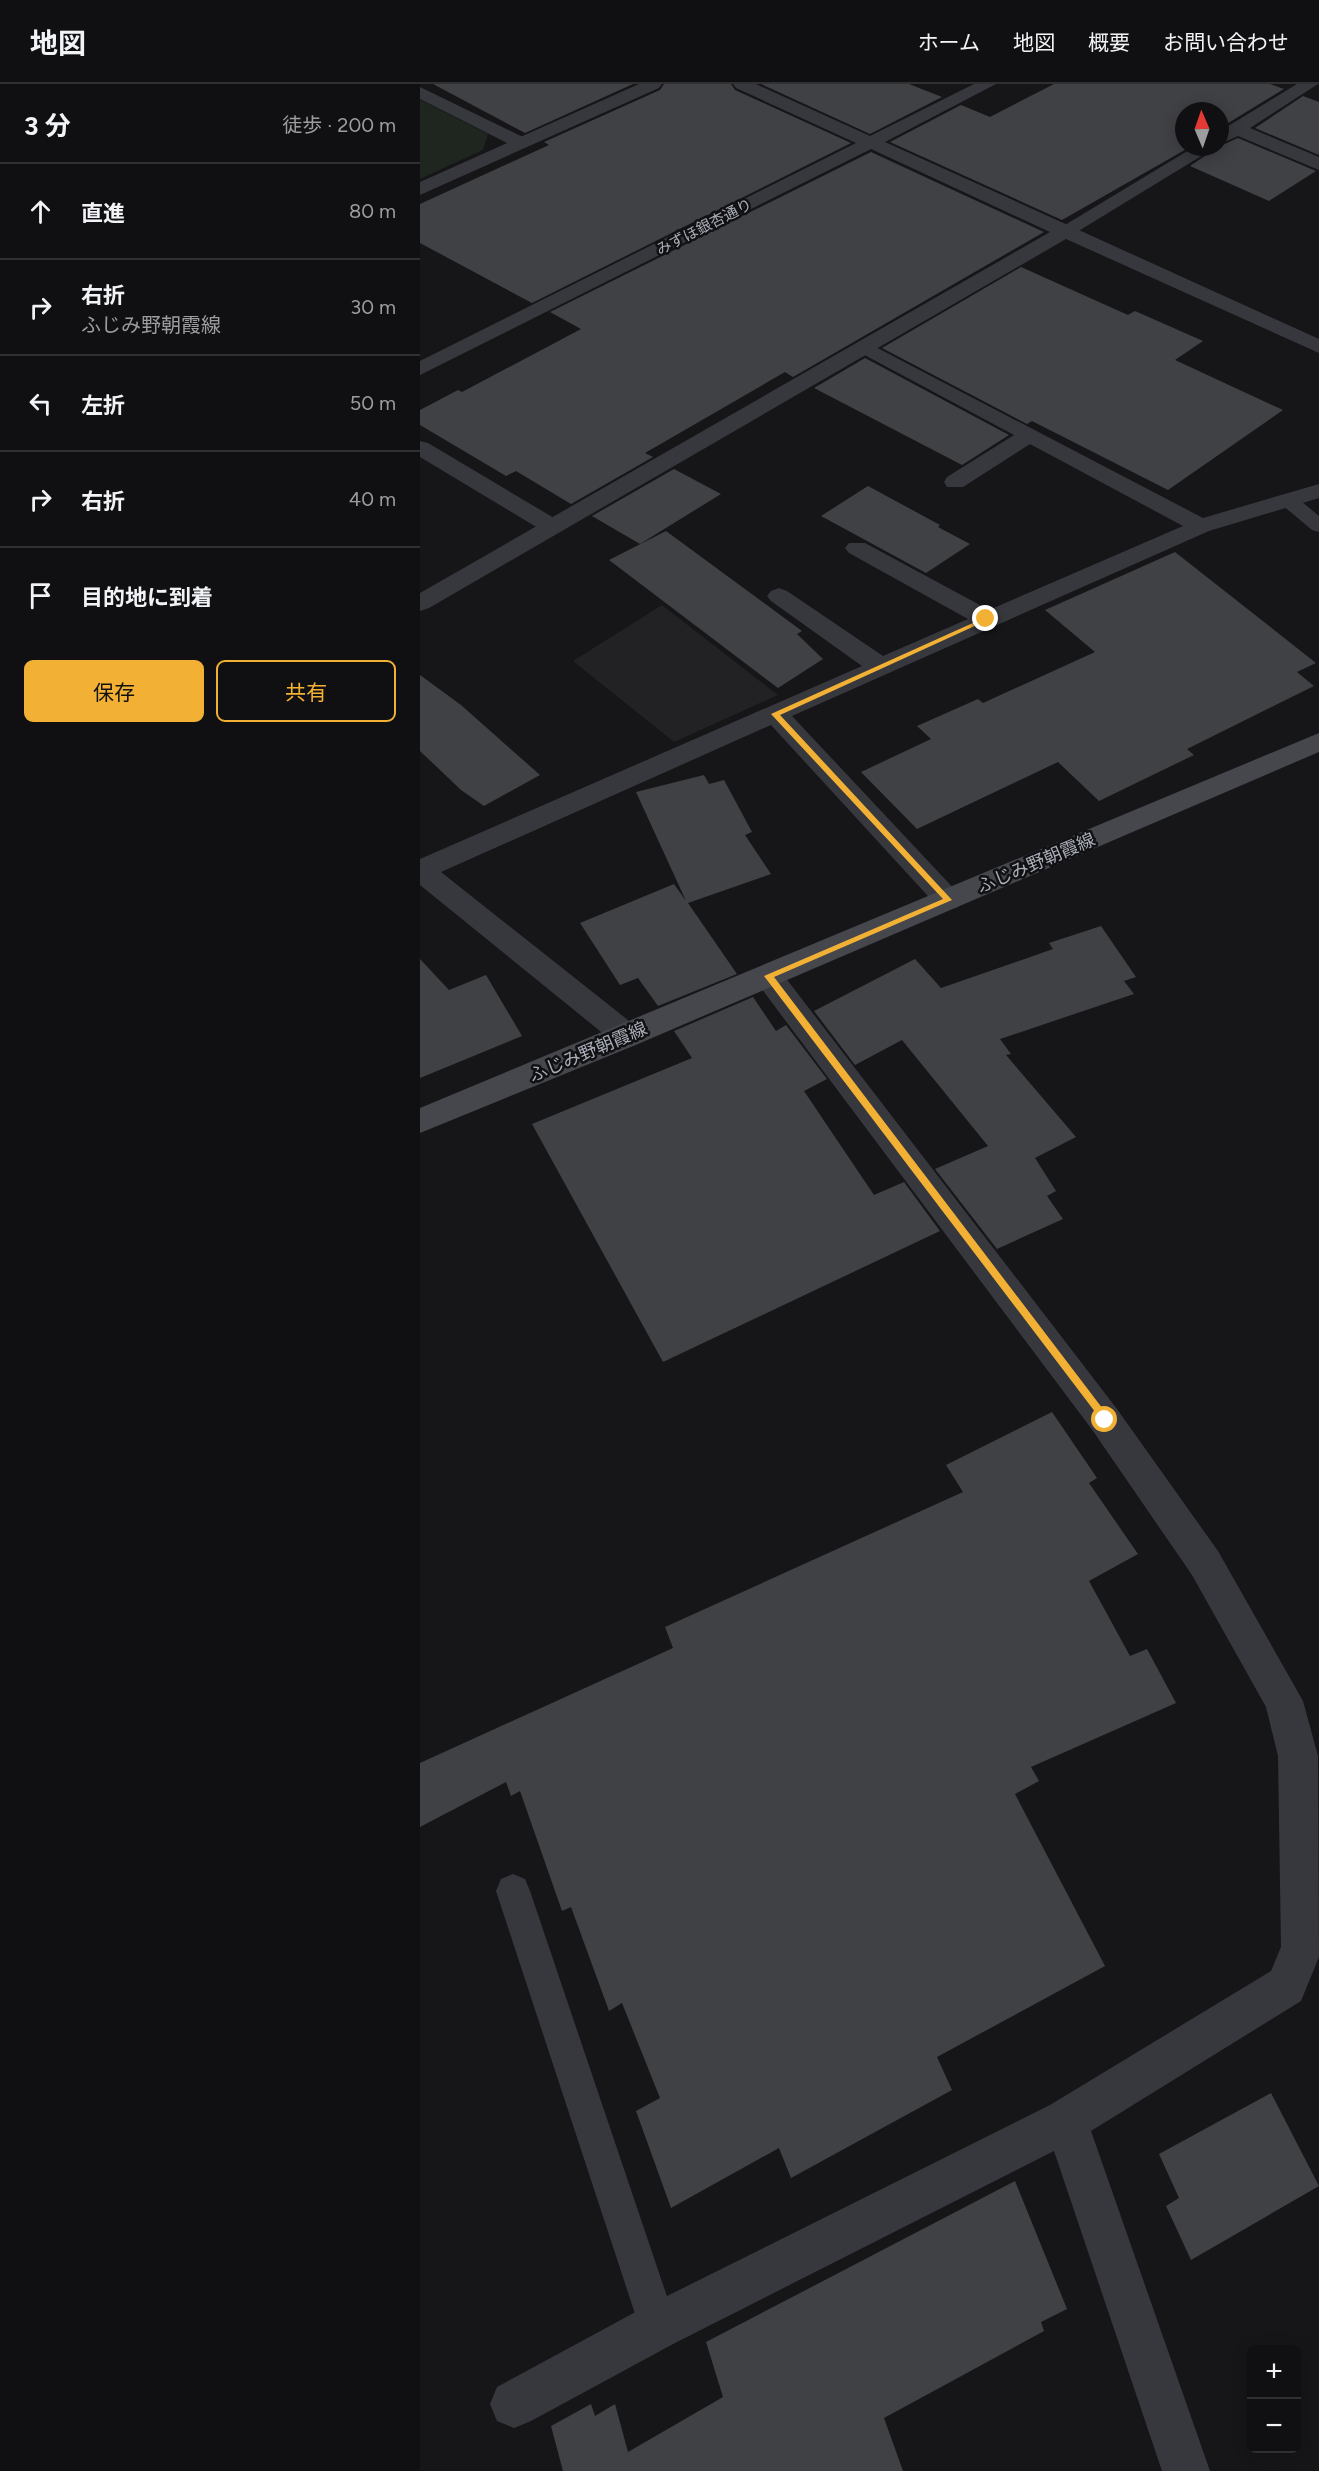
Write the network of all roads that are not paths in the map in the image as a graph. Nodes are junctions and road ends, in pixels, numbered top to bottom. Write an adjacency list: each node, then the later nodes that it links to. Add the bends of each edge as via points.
1 (653, 84): 8 (street)
2 (742, 84): 9 (street)
3 (987, 84): 9 (street, みずほ銀杏通り)
4 (1309, 84): 6 (street)
5 (420, 92): 8 (street)
6 (1237, 129): 7 (street); 11 (street)
7 (1229, 134)
8 (527, 141): 12 (street)
9 (870, 143): 13 (street); 16 (street, みずほ銀杏通り)
10 (1192, 156): 13 (street)
11 (1319, 164)
12 (420, 189)
13 (1065, 231): 14 (street); 15 (street)
14 (1319, 347)
15 (866, 348): 17 (street); 22 (street)
16 (420, 369)
17 (1029, 435): 19 (street); 23 (street)
18 (420, 448): 22 (street)
19 (955, 482)
20 (1319, 491): 21 (street)
21 (1288, 500): 23 (street); 24 (lane)
22 (551, 526): 27 (street)
23 (1201, 526): 28 (street)
24 (1319, 526)
25 (857, 548): 28 (street)
26 (779, 596): 29 (street)
27 (420, 603)
28 (986, 619): 29 (street)
29 (881, 667): 30 (street)
30 (775, 714): 32 (street); 33 (street)
31 (1319, 742): 33 (main road, ふじみ野朝霞線)
32 (420, 870): 35 (street)
33 (948, 900): 34 (main road, ふじみ野朝霞線)
34 (768, 976): 35 (main road, ふじみ野朝霞線); 38 (street, via 1105,1420 1205,1563 1284,1701 1298,1756 1302,1947 1286,1986)
35 (627, 1036): 36 (main road, ふじみ野朝霞線)
36 (420, 1121)
37 (513, 1891): 39 (lane)
38 (1066, 2121): 39 (street); 41 (street)
39 (658, 2326): 40 (street)
40 (514, 2404)
41 (1186, 2471)

